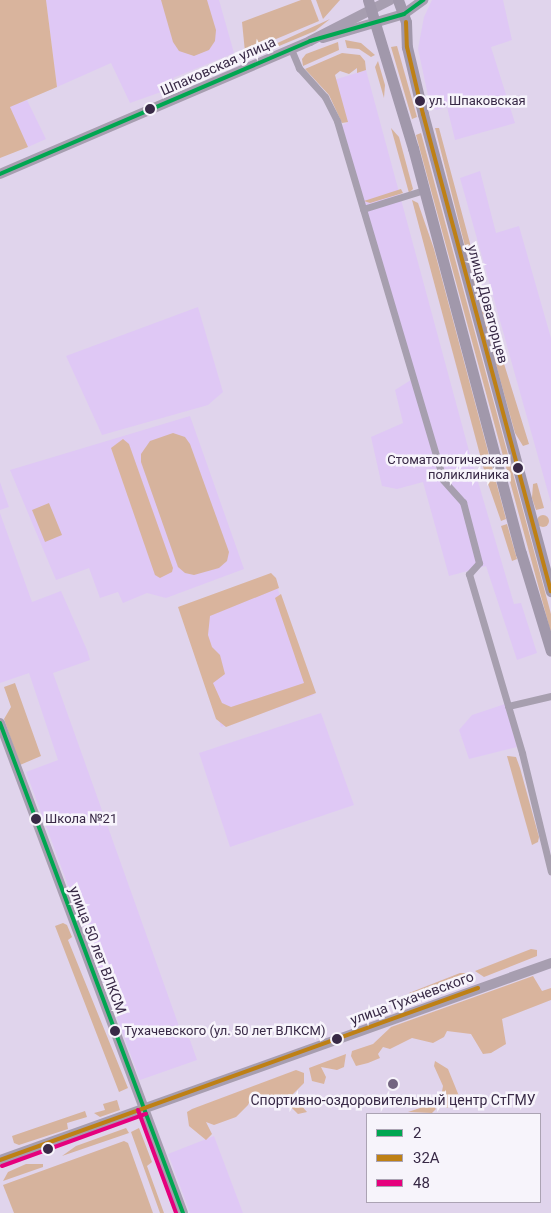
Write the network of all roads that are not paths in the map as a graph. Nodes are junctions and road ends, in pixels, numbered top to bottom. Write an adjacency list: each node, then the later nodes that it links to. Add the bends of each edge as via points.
1 (390, 0): 6 (street, Шпаковская улица)
2 (398, 0): 5 (main road)
3 (423, 0): 5 (street, Шпаковская улица)
4 (368, 3): 9 (main road, via 386,54)
5 (405, 18): 6 (street, Шпаковская улица); 11 (main road, улица Доваторцев, via 406,47 423,114)
6 (310, 41): 7 (street, Шпаковская улица)
7 (291, 49): 8 (street, Шпаковская улица); 10 (street, via 300,68 332,107)
8 (0, 174)
9 (424, 190): 10 (street); 12 (main road, via 518,544)
10 (363, 209): 14 (street, via 442,480 463,502 479,563 469,574)
11 (551, 591)
12 (551, 652)
13 (551, 696): 14 (street)
14 (508, 706): 16 (street)
15 (0, 723): 18 (street, улица 50 лет ВЛКСМ)
16 (551, 872)
17 (551, 963): 18 (street, улица Тухачевского)
18 (144, 1108): 19 (street, улица Тухачевского); 20 (street, улица 50 лет ВЛКСМ)
19 (0, 1160)
20 (183, 1213)

